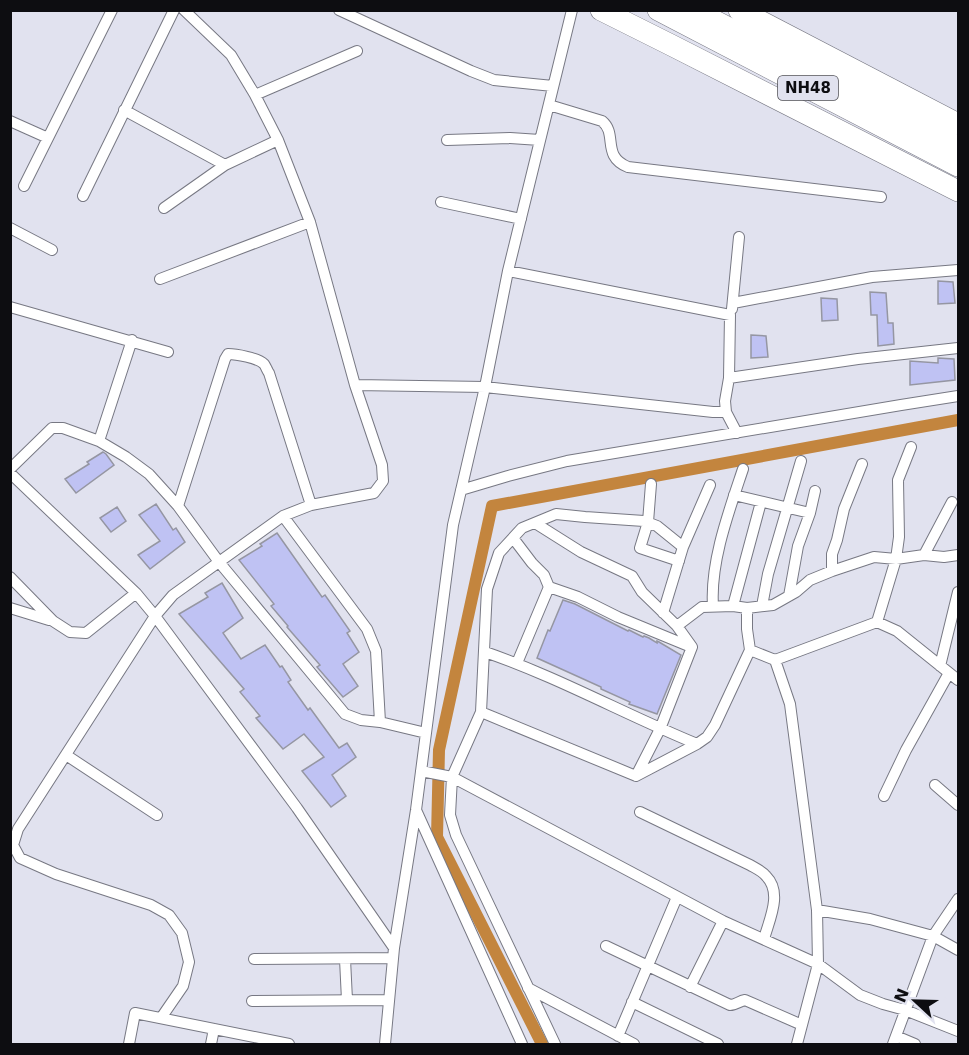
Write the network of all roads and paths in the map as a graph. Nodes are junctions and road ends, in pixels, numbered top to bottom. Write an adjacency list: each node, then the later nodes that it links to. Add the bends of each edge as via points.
1 (112, 10): 17 (street)
2 (174, 10): 14 (street)
3 (184, 10): 12 (street, via 231,55)
4 (339, 10): 11 (street, via 494,80)
5 (572, 10): 11 (street)
6 (600, 10): 25 (highway)
7 (658, 10): 23 (highway, NH48)
8 (694, 10): 21 (highway, NH48)
9 (739, 10): 16 (highway)
10 (357, 51): 12 (street)
11 (553, 86): 13 (street)
12 (255, 95): 18 (street)
13 (549, 105): 20 (street); 27 (street, via 606,124 616,160 628,166)
14 (124, 110): 22 (street); 26 (street)
15 (10, 121): 17 (street)
16 (958, 124)
17 (48, 138): 24 (street)
18 (278, 140): 22 (street); 31 (street)
19 (447, 140): 20 (street)
20 (540, 140): 30 (street)
21 (958, 147)
22 (225, 165): 29 (street)
23 (958, 166)
24 (24, 186)
25 (958, 191)
26 (83, 196)
27 (881, 197)
28 (441, 202): 30 (street)
29 (164, 208)
30 (521, 219): 36 (street)
31 (310, 222): 37 (street); 45 (street)
32 (10, 228): 34 (street)
33 (739, 237): 38 (street)
34 (52, 250)
35 (958, 270): 38 (street, via 872,278)
36 (508, 271): 40 (street); 46 (street)
37 (160, 279)
38 (733, 303): 40 (street)
39 (10, 307): 41 (street)
40 (730, 315): 44 (street)
41 (132, 340): 43 (street); 50 (street)
42 (958, 348): 44 (street)
43 (168, 352)
44 (729, 378): 48 (street)
45 (355, 385): 46 (street); 63 (street, via 382,465 383,481 374,493)
46 (485, 387): 48 (street); 58 (street)
47 (958, 396): 49 (street)
48 (726, 412): 49 (street)
49 (737, 433): 58 (street, via 567,461)
50 (99, 441): 55 (street, via 52,428); 64 (street, via 149,474)
51 (910, 447): 74 (street, via 898,480)
52 (801, 461): 65 (street)
53 (862, 464): 77 (street, via 844,509 832,554)
54 (743, 469): 60 (street)
55 (10, 471): 81 (street)
56 (651, 484): 68 (street)
57 (710, 484): 71 (street)
58 (461, 490): 103 (street)
59 (815, 491): 66 (street)
60 (734, 495): 61 (street); 83 (street, via 715,563)
61 (761, 502): 65 (street); 84 (street)
62 (952, 502): 72 (street)
63 (311, 505): 64 (street, via 265,364 228,354); 67 (street)
64 (177, 506): 76 (street)
65 (787, 508): 66 (street); 85 (street)
66 (810, 513): 82 (street, via 798,546)
67 (283, 516): 76 (street); 101 (street, via 367,629 376,651)
68 (648, 522): 69 (street, via 556,514); 71 (street); 75 (street, via 640,548)
69 (535, 523): 70 (street, via 522,528); 88 (street, via 581,552 632,576)
70 (513, 538): 79 (street, via 544,575); 95 (street, via 499,553 487,589)
71 (683, 547): 75 (street)
72 (924, 555): 73 (street); 74 (street)
73 (958, 555)
74 (896, 559): 77 (street, via 874,557); 91 (street)
75 (679, 561): 88 (street)
76 (219, 562): 89 (street, via 173,595); 101 (street, via 345,714)
77 (832, 571): 82 (street, via 810,580)
78 (10, 577): 90 (street)
79 (549, 587): 93 (street); 97 (street)
80 (958, 592): 98 (street)
81 (136, 594): 89 (street); 90 (street, via 86,633 70,632)
82 (789, 596): 85 (street)
83 (713, 606): 84 (street); 92 (street, via 702,607)
84 (733, 606): 87 (street)
85 (762, 606): 87 (street)
86 (10, 608): 90 (street)
87 (747, 608): 94 (street)
88 (663, 613): 92 (street)
89 (155, 616): 105 (street); 123 (street, via 297,808)
90 (53, 621)
91 (877, 622): 96 (street); 98 (street, via 897,631)
92 (677, 626): 93 (street)
93 (692, 647): 102 (street)
94 (750, 650): 96 (street); 104 (street, via 707,738)
95 (484, 652): 97 (street); 100 (street)
96 (776, 660): 117 (street, via 790,704)
97 (517, 663): 102 (street)
98 (940, 666): 99 (street)
99 (954, 677): 110 (street, via 906,750)
100 (481, 712): 107 (street); 108 (street)
101 (380, 722): 103 (street)
102 (660, 729): 104 (street); 108 (street)
103 (426, 733): 106 (street)
104 (698, 744): 108 (street)
105 (66, 755): 114 (street); 135 (street, via 18,829 13,846 20,858 56,874 151,904 169,915 182,933 189,962 183,986)
106 (424, 772): 107 (street); 112 (street)
107 (449, 776): 115 (street); 129 (street, via 450,815 456,835)
108 (636, 776)
109 (935, 785): 111 (street)
110 (884, 796)
111 (958, 806)
112 (416, 810): 123 (street); 145 (street)
113 (640, 812): 120 (street, via 766,875 775,899)
114 (158, 815)
115 (677, 897): 118 (street); 127 (street)
116 (958, 899): 119 (street)
117 (817, 910): 119 (street); 126 (street)
118 (723, 921): 120 (street); 128 (street)
119 (933, 936): 122 (street); 134 (street)
120 (764, 939): 126 (street)
121 (606, 946): 127 (street)
122 (958, 950)
123 (394, 953): 125 (street); 131 (street)
124 (254, 959): 125 (street)
125 (345, 959): 130 (street)
126 (818, 964): 134 (street, via 860,994); 136 (street)
127 (647, 965): 128 (street); 133 (street)
128 (690, 987): 136 (street, via 729,1005 753,1002)
129 (528, 988): 139 (street); 146 (street)
130 (347, 1000): 131 (street); 132 (street)
131 (389, 1000): 141 (street)
132 (252, 1001)
133 (632, 1002): 139 (street); 148 (street)
134 (905, 1010): 138 (street); 140 (street)
135 (161, 1018): 137 (street); 142 (street, via 135,1013)
136 (802, 1025): 149 (street)
137 (214, 1029): 143 (street); 144 (street)
138 (958, 1031)
139 (618, 1036): 147 (street)
140 (894, 1040): 150 (street)
141 (389, 1043)
142 (129, 1044)
143 (211, 1044)
144 (288, 1044)
145 (522, 1044)
146 (555, 1044)
147 (634, 1044)
148 (718, 1044)
149 (797, 1044)
150 (915, 1044)

